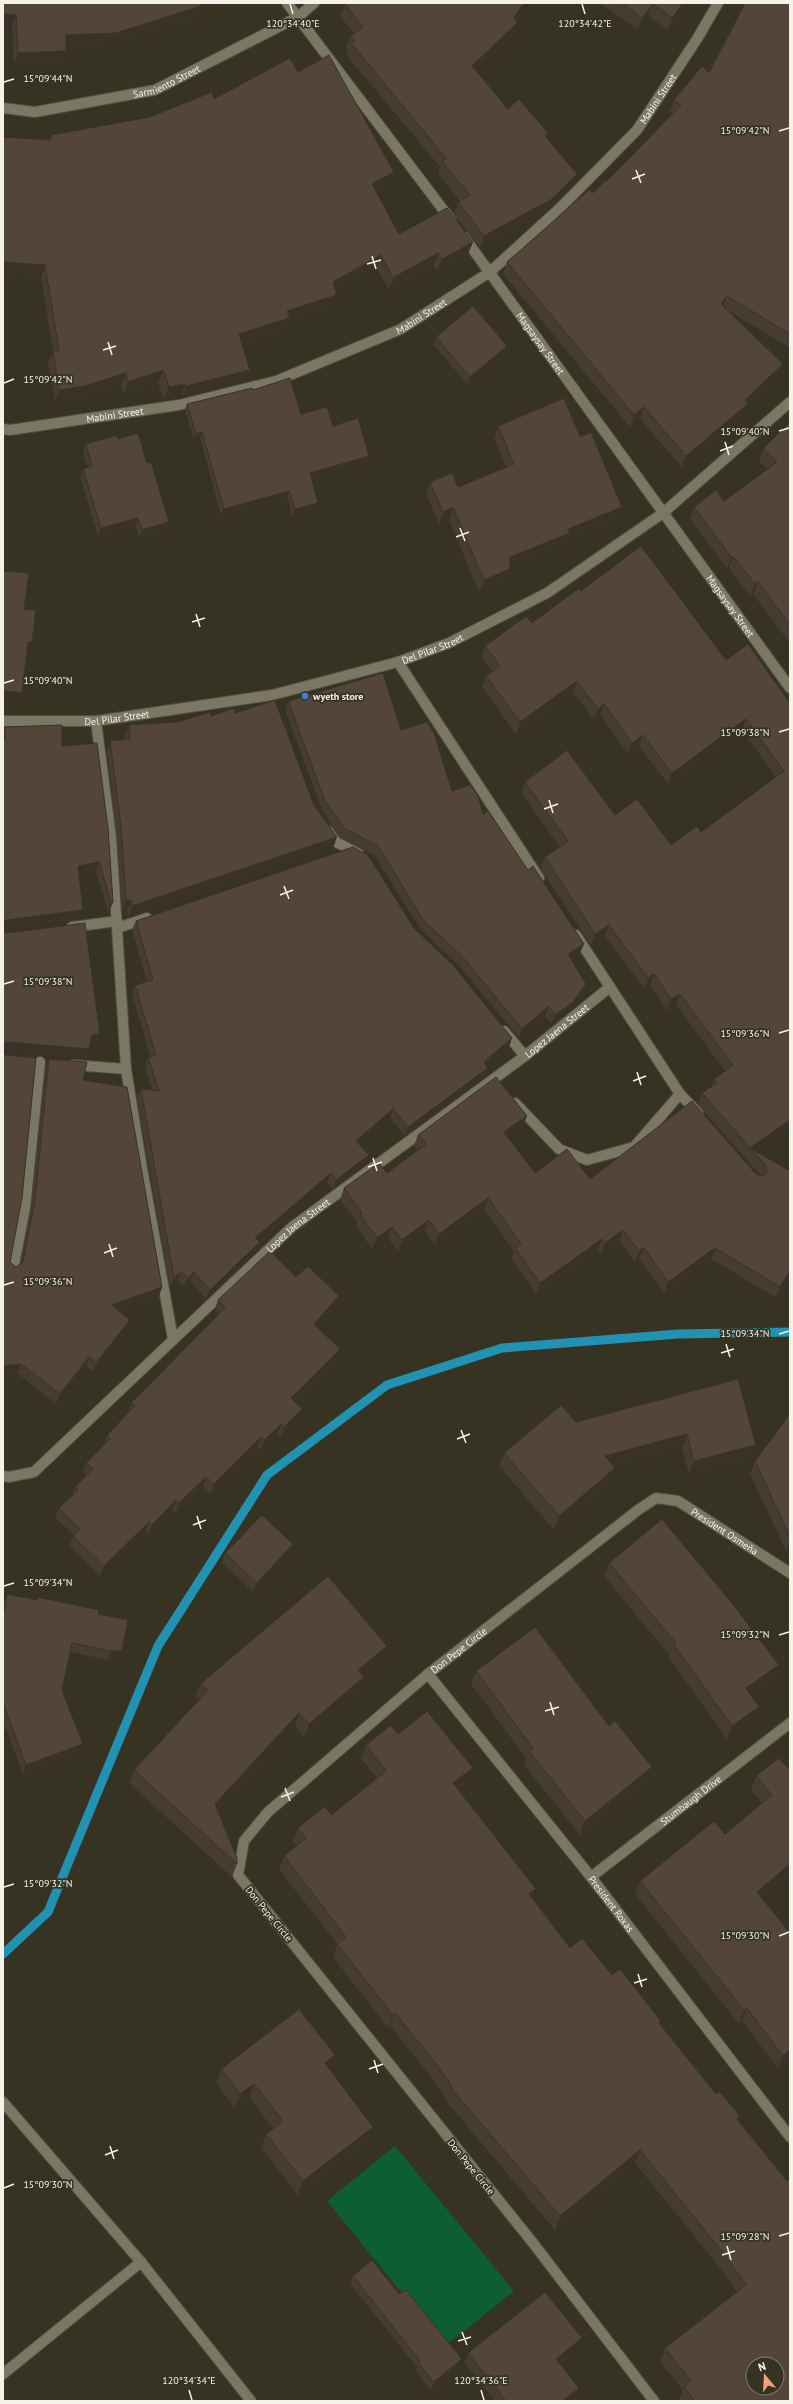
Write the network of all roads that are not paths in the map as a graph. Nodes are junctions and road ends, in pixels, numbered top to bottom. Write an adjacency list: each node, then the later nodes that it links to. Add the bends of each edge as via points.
1 (287, 3): 4 (street, Magsaysay Street)
2 (314, 3): 4 (street, Sarmiento Street)
3 (718, 3): 6 (street, Mabini Street, via 637,130 560,208)
4 (298, 17): 5 (street, Sarmiento Street, via 155,90 34,112); 6 (street, Magsaysay Street)
5 (3, 108)
6 (490, 272): 8 (street, Mabini Street, via 401,329 276,380 179,405); 9 (street, Magsaysay Street)
7 (790, 402): 9 (street, Del Pilar Street)
8 (3, 429)
9 (663, 513): 10 (street, Del Pilar Street, via 547,593 449,643); 11 (street, Magsaysay Street)
10 (398, 662): 13 (street, Del Pilar Street, via 273,698); 18 (street)
11 (790, 688)
12 (3, 721): 13 (street, Del Pilar Street)
13 (96, 721): 20 (street, via 111,837)
14 (324, 825): 15 (street, via 336,842)
15 (350, 849): 16 (street); 17 (street)
16 (335, 854)
17 (369, 860)
18 (545, 887)
19 (155, 915): 20 (street)
20 (117, 925): 22 (street); 28 (street)
21 (571, 927): 23 (street)
22 (64, 928)
23 (610, 986): 25 (street, Lopez Jaena Street); 30 (street)
24 (500, 1026): 25 (street)
25 (525, 1056): 29 (street, Lopez Jaena Street)
26 (40, 1062): 32 (street, via 25,1208)
27 (64, 1064): 28 (street)
28 (126, 1069): 33 (street)
29 (492, 1079): 30 (street, via 559,1149 587,1160 634,1147); 33 (street, Lopez Jaena Street, via 292,1227)
30 (680, 1094): 31 (street)
31 (706, 1123)
32 (13, 1270)
33 (173, 1339): 34 (street, Lopez Jaena Street, via 34,1472)
34 (3, 1476)
35 (656, 1498): 36 (street, President Osmeña, via 678,1501); 37 (street, Don Pepe Circle)
36 (790, 1573)
37 (428, 1674): 39 (street, President Roxas); 45 (street, Don Pepe Circle, via 268,1812 244,1841 238,1875 533,2243)
38 (790, 1724): 39 (street, Stumbaugh Drive)
39 (591, 1877): 41 (street, President Roxas)
40 (3, 2102): 42 (street)
41 (790, 2137)
42 (141, 2262): 43 (street); 44 (street)
43 (3, 2374)
44 (251, 2401)
45 (654, 2401)

